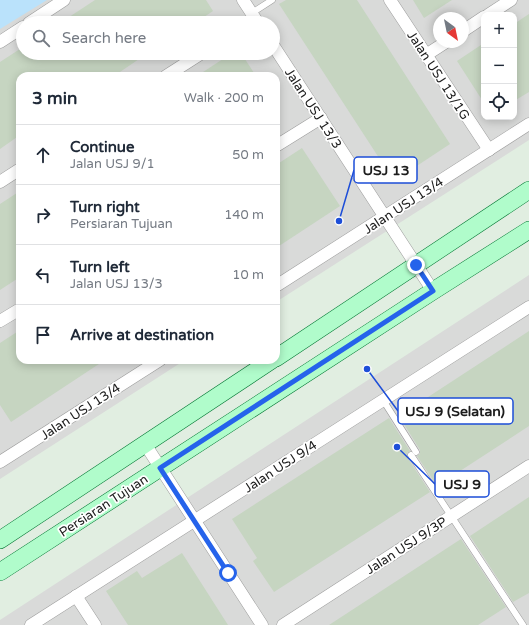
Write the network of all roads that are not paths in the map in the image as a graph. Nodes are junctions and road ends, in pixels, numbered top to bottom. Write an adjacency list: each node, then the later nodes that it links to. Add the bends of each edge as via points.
1 (64, 0): 7 (street)
2 (243, 0): 8 (street)
3 (272, 0): 9 (lane)
4 (390, 0): 15 (street, Jalan USJ 13/1G)
5 (511, 0): 6 (street)
6 (493, 12)
7 (40, 16)
8 (252, 16)
9 (257, 16)
10 (481, 19): 11 (street)
11 (469, 27)
12 (16, 32): 13 (street)
13 (0, 42)
14 (437, 48): 15 (street)
15 (426, 55): 22 (street, Jalan USJ 13/1G)
16 (280, 57): 19 (street, Jalan USJ 13/3)
17 (191, 60): 18 (street)
18 (172, 72)
19 (320, 118): 21 (street); 26 (street, Jalan USJ 13/3)
20 (529, 124): 22 (street, Jalan USJ 13/4)
21 (280, 143)
22 (489, 150): 26 (street, Jalan USJ 13/4)
23 (16, 172): 24 (street)
24 (0, 182)
25 (529, 190): 28 (main road)
26 (384, 216): 28 (street, Jalan USJ 13/3); 29 (street, Jalan USJ 13/4)
27 (529, 230): 30 (main road, Persiaran Tujuan)
28 (416, 265): 30 (street, Jalan USJ 13/3); 34 (main road)
29 (280, 283)
30 (433, 291): 41 (main road, Persiaran Tujuan)
31 (529, 307): 37 (street, Jalan USJ 9/4)
32 (16, 311): 33 (street)
33 (0, 321)
34 (280, 355)
35 (154, 364): 39 (street, Jalan USJ 13/4)
36 (266, 364): 38 (main road, Persiaran Tujuan)
37 (383, 400): 42 (lane); 43 (street, Jalan USJ 9/4)
38 (145, 444): 41 (street); 44 (main road, Persiaran Tujuan)
39 (0, 462)
40 (529, 466): 42 (street, Jalan USJ 9/3P)
41 (160, 468): 43 (street); 45 (main road, Persiaran Tujuan)
42 (451, 516): 50 (street, Jalan USJ 9/3P); 51 (lane)
43 (194, 520): 46 (street, Jalan USJ 9/4); 49 (street)
44 (0, 540)
45 (0, 572)
46 (76, 596): 47 (street, Jalan USJ 9/4); 48 (street)
47 (31, 625)
48 (95, 625)
49 (262, 625)
50 (283, 625)
51 (523, 625)

